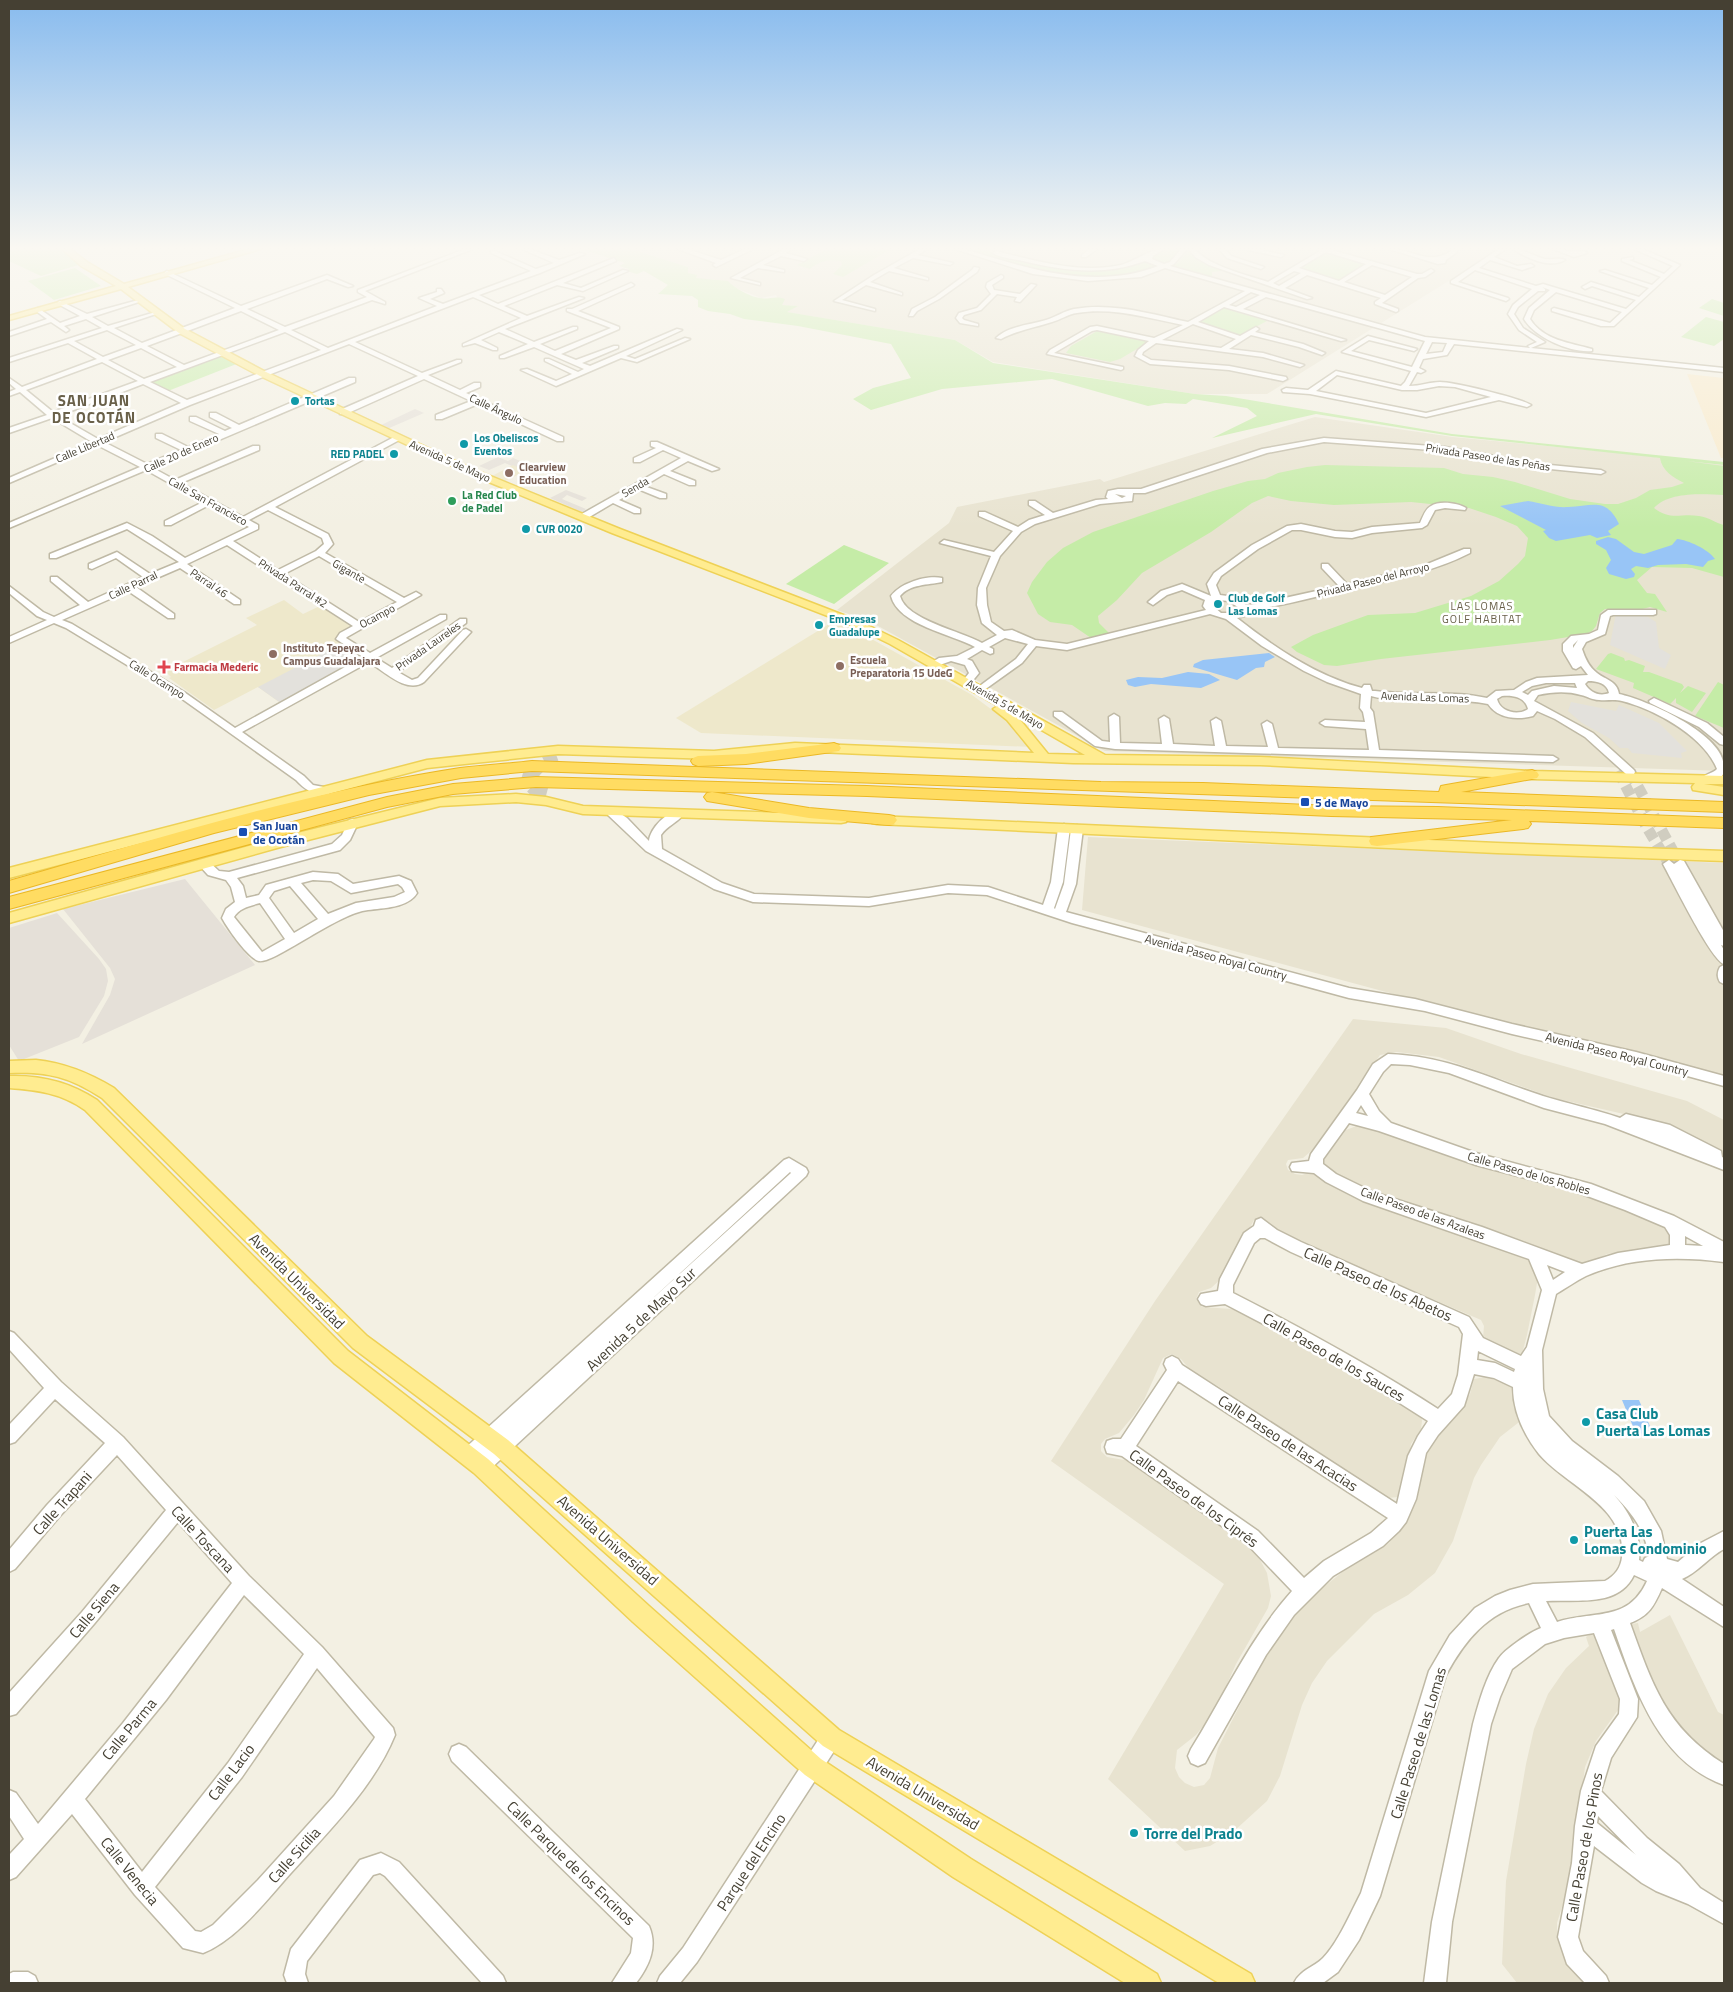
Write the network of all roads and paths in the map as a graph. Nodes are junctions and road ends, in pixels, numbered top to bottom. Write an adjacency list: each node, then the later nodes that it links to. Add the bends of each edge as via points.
1 (65, 342): 48 (street)
2 (70, 342): 49 (street)
3 (136, 342): 31 (street)
4 (151, 342): 31 (street)
5 (201, 342): 41 (main road, Avenida 5 de Mayo)
6 (252, 342): 41 (street)
7 (310, 342): 39 (street)
8 (349, 342): 39 (street, Calle Libertad); 63 (street, Calle Ángulo)
9 (471, 342): 32 (street)
10 (479, 342): 37 (street)
11 (528, 342): 30 (street)
12 (538, 342): 30 (street)
13 (583, 342): 43 (street)
14 (653, 342): 44 (street)
15 (680, 342): 44 (street, via 635,361)
16 (1068, 342): 56 (street, via 1050,354)
17 (1153, 342): 64 (street, via 1136,354 1150,362 1189,364 1212,370 1244,370)
18 (1173, 342): 36 (street)
19 (1203, 342): 36 (street)
20 (1235, 342): 36 (street)
21 (1289, 342): 42 (street)
22 (1361, 342): 59 (street, via 1344,352)
23 (1385, 342): 38 (street)
24 (1429, 342): 46 (street)
25 (1441, 342): 29 (street); 47 (street)
26 (1479, 342): 35 (street)
27 (1542, 342): 33 (street)
28 (1561, 342): 40 (street)
29 (1451, 343): 35 (street); 47 (street, via 1445,354)
30 (533, 344): 43 (street); 45 (street)
31 (142, 345): 49 (street); 55 (street)
32 (466, 345)
33 (1532, 346): 35 (street); 40 (street)
34 (616, 347): 52 (street)
35 (1519, 347): 60 (street)
36 (1227, 348): 53 (street)
37 (495, 349)
38 (1414, 349)
39 (327, 350): 61 (street, Calle Libertad)
40 (1597, 352): 54 (street)
41 (221, 353): 55 (street); 61 (main road, Avenida 5 de Mayo)
42 (1322, 353)
43 (554, 354): 52 (street)
44 (622, 356): 57 (street)
45 (502, 357)
46 (1420, 357): 47 (street); 59 (street)
47 (1429, 357): 59 (street)
48 (9, 360)
49 (102, 360): 67 (street); 71 (street)
50 (547, 360): 62 (street)
51 (459, 361): 63 (street)
52 (576, 363): 57 (street)
53 (1300, 365)
54 (1724, 365)
55 (183, 366): 67 (street)
56 (1122, 368)
57 (590, 369): 62 (street)
58 (525, 370): 62 (street, via 556,384)
59 (1417, 370): 68 (street); 70 (street)
60 (1724, 370)
61 (263, 374): 77 (main road, Avenida 5 de Mayo); 80 (street, Calle Libertad)
62 (578, 374)
63 (424, 376): 74 (street, Calle Ángulo); 83 (street)
64 (1283, 379)
65 (9, 380): 71 (street, Calle San Francisco)
66 (352, 380): 77 (street, Calle 20 de Enero)
67 (144, 381): 76 (street); 80 (street)
68 (1424, 384): 70 (street, via 1417,388); 78 (street, via 1455,384)
69 (477, 385): 74 (street)
70 (1405, 385): 73 (street, via 1336,373)
71 (20, 390): 75 (street); 84 (street, Calle San Francisco)
72 (1286, 390): 73 (street)
73 (1310, 392): 78 (street, via 1426,415)
74 (460, 393): 79 (street, Calle Ángulo)
75 (9, 394)
76 (106, 395): 81 (street); 84 (street)
77 (310, 397): 83 (main road, Avenida 5 de Mayo); 88 (street, Calle 20 de Enero)
78 (1502, 397): 82 (street)
79 (478, 401): 86 (street); 93 (street, Calle Ángulo)
80 (188, 403): 94 (street, Calle Libertad)
81 (123, 405)
82 (1527, 405)
83 (343, 412): 92 (main road, Avenida 5 de Mayo)
84 (52, 414): 89 (street); 94 (street, Calle San Francisco)
85 (213, 415): 88 (street)
86 (439, 417)
87 (193, 418): 90 (street)
88 (238, 428): 90 (street, Calle 20 de Enero)
89 (9, 431)
90 (225, 434): 96 (street, Calle 20 de Enero)
91 (159, 436): 96 (street)
92 (399, 438): 115 (street); 120 (main road, Avenida 5 de Mayo)
93 (560, 439)
94 (96, 442): 99 (street, Calle San Francisco); 103 (street, Calle Libertad)
95 (256, 448): 104 (street)
96 (188, 450): 99 (street, Calle 20 de Enero)
97 (687, 458): 98 (street, via 658,446); 100 (street); 101 (street, Senda)
98 (637, 460)
99 (147, 468): 104 (street, Calle San Francisco); 123 (street, Calle 20 de Enero)
100 (715, 469)
101 (664, 471): 105 (street); 106 (street, Senda)
102 (1601, 472): 108 (street, Privada Paseo de las Peñas, via 1540,466 1445,449 1307,444 1257,453)
103 (9, 480)
104 (175, 483): 113 (street, Calle San Francisco)
105 (692, 483)
106 (638, 486): 109 (street); 112 (street, Senda)
107 (1123, 491): 108 (street, Privada Paseo de las Peñas); 110 (street); 111 (street, Privada Paseo de las Peñas, via 1114,491)
108 (1142, 491): 110 (street, Privada Paseo de las Peñas)
109 (663, 496)
110 (1130, 497): 111 (street, Privada Paseo de las Peñas, via 1126,501)
111 (1113, 498): 119 (street)
112 (613, 500): 117 (street); 120 (street, Senda)
113 (209, 502): 121 (street, Calle San Francisco); 122 (street)
114 (1032, 503): 119 (street)
115 (269, 507): 121 (street); 129 (street, Gigante, via 325,536 329,544)
116 (1462, 508): 139 (street, via 1435,506 1422,525 1344,535 1301,526 1290,528 1255,548 1217,575)
117 (637, 512)
118 (982, 514): 125 (street)
119 (1050, 515): 125 (street)
120 (583, 517): 153 (main road, Avenida 5 de Mayo)
121 (243, 520): 124 (street, Calle San Francisco)
122 (168, 523)
123 (9, 526)
124 (255, 527): 126 (street, Calle Parral)
125 (1018, 530): 130 (street)
126 (227, 541): 132 (street, Calle Parral); 135 (street, Privada Parral #2)
127 (944, 543): 130 (street)
128 (1466, 551): 141 (street, Privada Paseo del Arroyo, via 1435,565)
129 (318, 553): 135 (street); 147 (street, Gigante)
130 (996, 555): 160 (street, via 982,588 982,605 987,623)
131 (53, 556): 132 (street, Parral 46, via 127,526)
132 (183, 563): 136 (street, Calle Parral); 146 (street, Parral 46)
133 (92, 566): 136 (street, via 117,555)
134 (1325, 566): 141 (street)
135 (278, 573): 158 (street, Privada Parral #2)
136 (150, 578): 140 (street, Calle Parral)
137 (54, 579): 149 (street)
138 (939, 580): 162 (street, via 904,586 895,593 895,602 906,611)
139 (1215, 581): 144 (street); 145 (street, via 1211,584 1216,596)
140 (129, 587): 149 (street, Calle Parral); 154 (street)
141 (1345, 588): 151 (street, Privada Paseo del Arroyo)
142 (9, 589): 156 (street, Calle Ocampo)
143 (416, 595): 147 (street, Ocampo)
144 (1228, 598): 145 (street); 151 (street)
145 (1213, 599): 148 (street, via 1182,587 1164,593); 150 (street, via 1208,604)
146 (238, 602)
147 (404, 602): 158 (street, Ocampo)
148 (1153, 602)
149 (87, 606): 156 (street, Calle Parral)
150 (1211, 611): 151 (street, via 1219,615); 160 (street, via 1067,647)
151 (1238, 611): 173 (street, Avenida Las Lomas, via 1249,633 1296,664)
152 (1654, 612): 163 (street, via 1611,612 1606,615 1602,632 1578,644)
153 (828, 613): 166 (main road, Avenida 5 de Mayo); 197 (main road, Avenida 5 de Mayo, via 979,694 1011,717)
154 (171, 616)
155 (444, 617): 164 (street)
156 (54, 621): 161 (street, Calle Parral); 188 (street, Calle Ocampo, via 70,626 181,694)
157 (463, 621): 168 (street, Privada Laureles)
158 (359, 626): 164 (street, Ocampo, via 341,639)
159 (466, 632): 168 (street, via 415,684)
160 (1017, 637): 162 (street); 172 (street, via 1026,654)
161 (9, 640)
162 (983, 651): 165 (street); 167 (street)
163 (1573, 651): 169 (street); 170 (street)
164 (371, 658): 168 (street); 188 (street)
165 (959, 659): 166 (street); 167 (street)
166 (934, 664): 171 (main road, Avenida 5 de Mayo)
167 (972, 666): 171 (street, via 974,673)
168 (392, 672)
169 (1599, 679): 170 (street); 174 (street)
170 (1582, 680): 176 (street, via 1581,688); 177 (street, via 1545,681 1523,687)
171 (967, 682): 172 (main road, Avenida 5 de Mayo)
172 (980, 690): 198 (main road, Avenida 5 de Mayo)
173 (1367, 690): 175 (street, Avenida Las Lomas); 180 (street, via 1365,708)
174 (1612, 691): 176 (street, via 1595,696); 193 (street, via 1664,714); 193 (street, via 1651,700 1703,725)
175 (1378, 692): 178 (street, Avenida Las Lomas, via 1397,698); 180 (street, via 1374,710)
176 (1587, 693): 179 (street, via 1556,689 1535,694 1530,698)
177 (1516, 694): 178 (street, via 1503,692); 179 (street)
178 (1494, 698): 179 (street, via 1496,708 1512,716)
179 (1530, 707): 200 (street, via 1593,747); 201 (street, via 1559,717 1589,735)
180 (1368, 712): 187 (street)
181 (1058, 714): 189 (street, via 1099,744)
182 (1114, 717): 189 (street)
183 (1164, 719): 191 (street)
184 (1216, 721): 192 (street)
185 (1325, 723): 187 (street)
186 (1267, 724): 194 (street)
187 (1370, 726): 195 (street)
188 (234, 732): 204 (street, Calle Ocampo)
189 (1116, 746): 191 (street)
190 (834, 748): 196 (highway, via 714,762); 197 (main road); 207 (main road, via 795,747 714,755 558,750 427,764)
191 (1168, 748): 192 (street)
192 (1221, 749): 194 (street)
193 (1721, 750): 205 (street, via 1722,769)
194 (1274, 751): 195 (street)
195 (1375, 754): 199 (street)
196 (557, 757)
197 (1044, 757): 198 (main road)
198 (1101, 758): 202 (main road, via 1250,761)
199 (1553, 759)
200 (1618, 770)
201 (1630, 772)
202 (1532, 775): 203 (main road); 210 (highway)
203 (1645, 777): 205 (main road); 208 (main road)
204 (300, 778): 207 (street, Calle Ocampo, via 310,788); 211 (street, via 304,788)
205 (1706, 779): 206 (main road)
206 (1724, 780)
207 (325, 791): 211 (main road)
208 (1724, 791)
209 (547, 792): 217 (highway, via 715,797 809,813)
210 (1411, 796): 213 (highway); 221 (highway, via 532,766 461,773 377,788)
211 (296, 799): 224 (main road)
212 (440, 802): 214 (main road, via 516,798); 218 (highway); 219 (main road)
213 (1724, 808)
214 (612, 812): 215 (main road); 225 (street, Avenida Paseo Royal Country, via 629,824 644,844)
215 (679, 814): 217 (main road); 225 (street, via 656,832)
216 (1543, 816): 218 (highway, via 551,782 487,785 429,793); 220 (highway); 223 (highway, via 1526,823)
217 (888, 820): 222 (main road)
218 (312, 822): 236 (highway)
219 (353, 823): 227 (main road); 228 (street, via 336,847)
220 (1724, 823)
221 (213, 828): 224 (highway); 234 (highway)
222 (1071, 828): 223 (main road); 231 (street); 233 (street)
223 (1378, 841): 226 (main road)
224 (113, 846): 229 (main road)
225 (656, 851): 242 (street, Avenida Paseo Royal Country, via 718,886 753,898 869,902 963,889 988,891)
226 (1724, 856)
227 (204, 864): 230 (street, via 220,876); 245 (main road)
228 (267, 865): 230 (street); 235 (street)
229 (9, 872)
230 (229, 876): 240 (street, via 237,886)
231 (1057, 882): 233 (street); 242 (street)
232 (294, 883): 235 (street); 237 (street, via 313,876 334,877); 246 (street)
233 (1070, 884): 244 (street)
234 (9, 887)
235 (270, 888): 238 (street)
236 (60, 889): 239 (highway); 243 (highway)
237 (351, 889): 241 (street); 241 (street, via 399,880 408,884 411,893 404,899)
238 (263, 898): 240 (street); 247 (street)
239 (9, 903)
240 (241, 904): 247 (street, via 230,912 228,918 255,954 261,957 269,955)
241 (354, 908): 246 (street)
242 (1048, 908): 244 (street, Avenida Paseo Royal Country)
243 (9, 910)
244 (1060, 912): 253 (street, Avenida Paseo Royal Country, via 1348,990 1636,1057)
245 (9, 918)
246 (327, 921): 247 (street)
247 (293, 941)
248 (1724, 942): 249 (street, via 1675,864 1713,944)
249 (1724, 959)
250 (1724, 970): 251 (street)
251 (1724, 979)
252 (9, 1067): 278 (main road, Avenida Universidad, via 52,1067 82,1077 108,1093 360,1342)
253 (1724, 1081)
254 (9, 1082): 281 (main road, Avenida Universidad, via 54,1086 80,1096 92,1105 341,1357)
255 (1362, 1094): 256 (street); 257 (street, Calle Paseo de los Robles, via 1374,1115); 258 (street, via 1378,1068 1388,1059 1444,1064 1546,1102 1665,1129 1706,1148)
256 (1346, 1117): 257 (street, Calle Paseo de los Robles); 260 (street, via 1316,1158)
257 (1389, 1129): 262 (street, Calle Paseo de los Robles, via 1476,1159 1570,1184)
258 (1724, 1162)
259 (1297, 1167): 260 (street)
260 (1316, 1167): 266 (street, Calle Paseo de las Azaleas, via 1326,1175 1395,1206 1490,1237)
261 (795, 1168): 278 (street, Avenida 5 de Mayo Sur)
262 (1669, 1221): 263 (street, Calle Paseo de los Robles); 264 (street, via 1678,1237)
263 (1724, 1249)
264 (1677, 1252): 265 (street); 267 (street, via 1636,1256)
265 (1724, 1255)
266 (1535, 1256): 267 (street, Calle Paseo de las Azaleas); 268 (street)
267 (1582, 1271): 268 (street)
268 (1550, 1290): 274 (street)
269 (1226, 1297): 270 (street); 271 (street, Calle Paseo de los Abetos, via 1225,1284 1249,1238 1264,1228 1296,1248 1450,1315); 276 (street, Calle Paseo de los Sauces, via 1320,1346)
270 (1206, 1298)
271 (1471, 1330): 273 (street); 274 (street, Calle Paseo de los Abetos, via 1478,1342)
272 (9, 1338): 275 (street, Calle Toscana)
273 (1466, 1365): 274 (street); 276 (street, via 1462,1392)
274 (1529, 1377): 285 (street, via 1521,1400 1533,1433 1563,1467 1612,1504 1627,1532); 287 (street, via 1542,1420 1554,1435 1638,1507 1652,1531)
275 (55, 1388): 277 (street); 279 (street, Calle Toscana)
276 (1440, 1420): 283 (street, via 1420,1447 1410,1494)
277 (9, 1436)
278 (495, 1442): 281 (street, Avenida 5 de Mayo Sur); 299 (main road, Avenida Universidad)
279 (117, 1443): 282 (street, Calle Toscana); 286 (street, Calle Trapani)
280 (1119, 1448): 283 (street, Calle Paseo de las Acacias, via 1174,1367); 289 (street, Calle Paseo de los Ciprés, via 1252,1538)
281 (475, 1461): 303 (main road, Avenida Universidad)
282 (176, 1511): 288 (street, Calle Toscana); 298 (street, Calle Siena)
283 (1400, 1516): 289 (street, via 1377,1541 1329,1568)
284 (1724, 1540): 287 (street, via 1704,1550 1681,1571)
285 (1630, 1561): 287 (street); 290 (street, Calle Paseo de las Lomas, via 1623,1577 1613,1587)
286 (9, 1563)
287 (1658, 1571): 291 (street, via 1647,1601 1633,1613); 292 (street)
288 (242, 1582): 295 (street, Calle Toscana); 306 (street, Calle Parma, via 182,1665)
289 (1304, 1591): 302 (street, via 1262,1642)
290 (1533, 1593): 294 (street); 323 (street, Calle Paseo de las Lomas, via 1500,1602 1466,1630 1450,1649 1438,1671 1370,1896 1352,1933 1331,1965)
291 (1619, 1618): 293 (street); 296 (street)
292 (1724, 1618)
293 (1599, 1623): 294 (street); 297 (street)
294 (1553, 1632): 324 (street, via 1540,1637 1506,1663 1491,1695 1482,1724 1442,1922)
295 (316, 1653): 300 (street, Calle Toscana, via 386,1734); 311 (street, Calle Lacio, via 235,1770)
296 (1648, 1694): 297 (street); 304 (street, via 1673,1737 1699,1760)
297 (1628, 1699): 305 (street, Calle Paseo de los Pinos, via 1628,1717 1603,1753)
298 (9, 1707)
299 (831, 1738): 303 (street, Parque del Encino); 322 (main road, Avenida Universidad)
300 (381, 1746): 314 (street, Calle Sicilia, via 341,1803 265,1887 220,1932 203,1943)
301 (459, 1754): 319 (street, Calle Parque de los Encinos, via 642,1933 641,1954)
302 (1198, 1756)
303 (814, 1767): 320 (street, Parque del Encino, via 690,1955); 321 (main road, Avenida Universidad, via 962,1868)
304 (1724, 1775)
305 (1591, 1795): 308 (street, Calle Paseo de los Pinos); 312 (street)
306 (72, 1798): 309 (street, Calle Parma); 311 (street, Calle Venecia)
307 (9, 1800): 309 (street)
308 (1585, 1826): 312 (street, via 1664,1886); 325 (street, Calle Paseo de los Pinos, via 1582,1863 1568,1937 1574,1957)
309 (37, 1840): 310 (street, Calle Parma)
310 (9, 1870)
311 (142, 1888): 314 (street, Calle Venecia)
312 (1693, 1895): 313 (street)
313 (1724, 1914)
314 (190, 1941)
315 (13, 1983): 316 (street)
316 (28, 1983)
317 (298, 1983): 318 (street, via 294,1975 298,1956 367,1868 381,1862 392,1869)
318 (496, 1983)
319 (623, 1983)
320 (667, 1983)
321 (1148, 1983)
322 (1242, 1983)
323 (1305, 1983)
324 (1435, 1983)
325 (1600, 1983)

